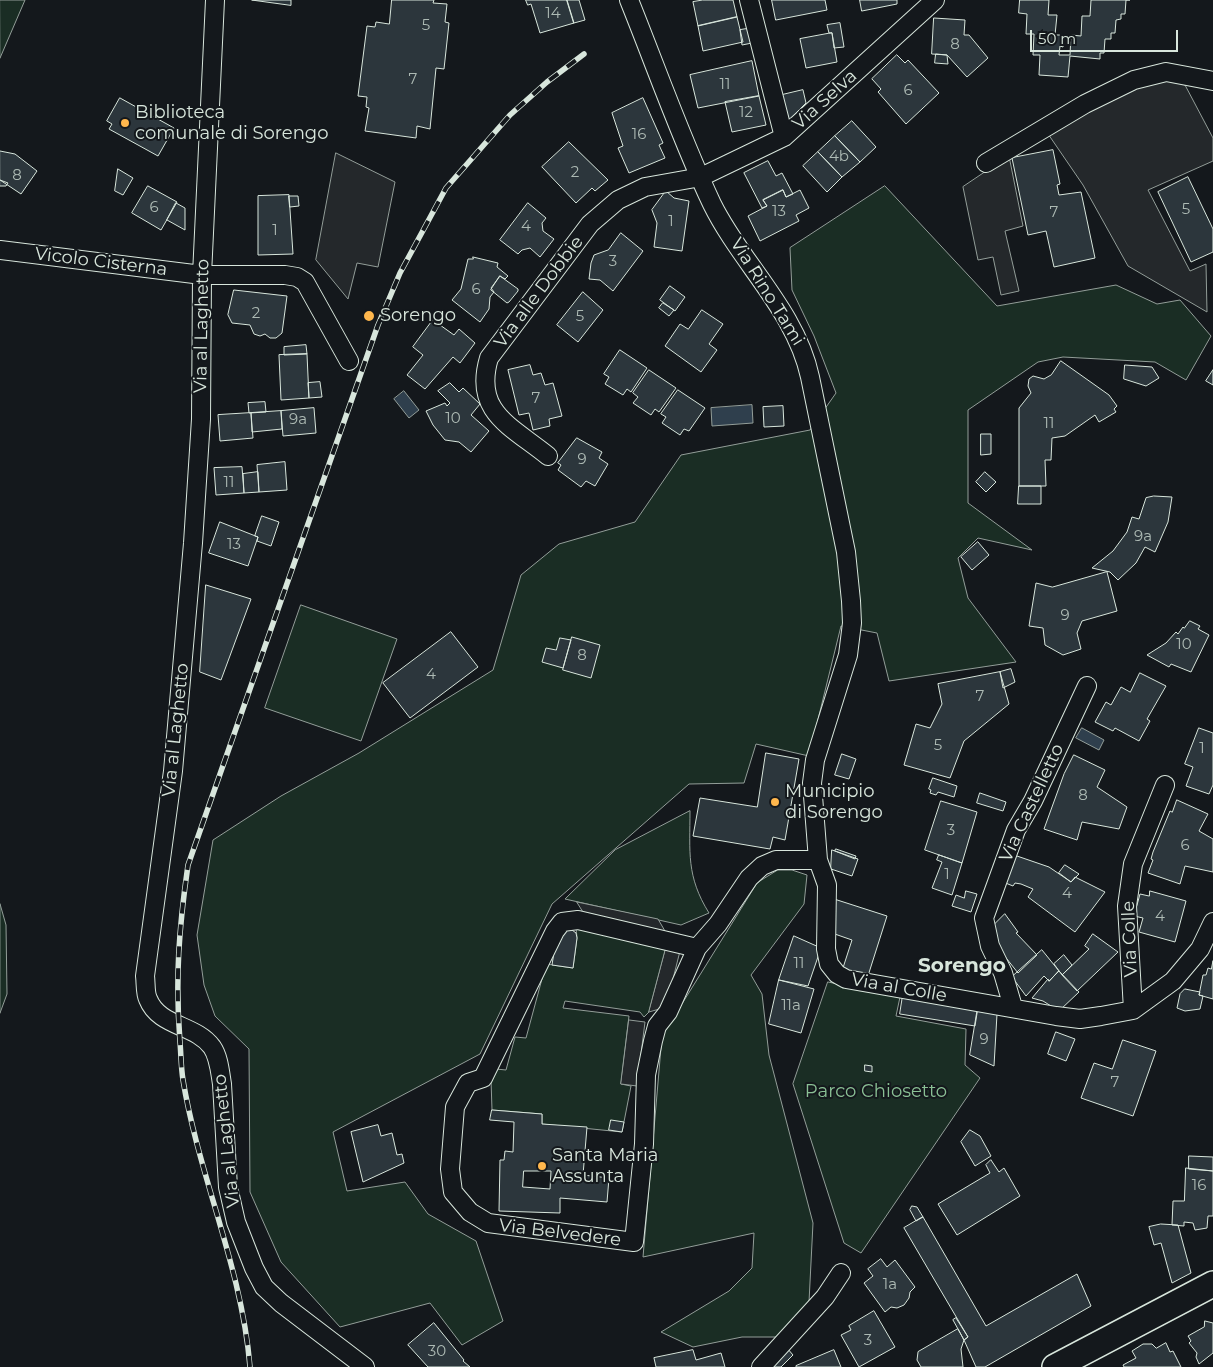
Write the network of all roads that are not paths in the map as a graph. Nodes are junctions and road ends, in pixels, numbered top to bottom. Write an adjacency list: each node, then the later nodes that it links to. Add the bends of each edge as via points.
1 (215, 0): 10 (street, Via al Laghetto)
2 (629, 0): 8 (street, Via Rino Tami)
3 (749, 0): 6 (street)
4 (935, 0): 6 (street, Via Selva)
5 (1213, 81): 7 (street, via 1166,72 1134,80 1085,104)
6 (784, 136): 8 (street, Via Selva)
7 (986, 163)
8 (701, 177): 12 (street, Via alle Dobbie, via 645,186 618,200 590,224 490,358 484,385 488,402 496,414); 13 (street, Via Rino Tami, via 713,205 806,355 846,552)
9 (0, 250): 10 (street, Vicolo Cisterna)
10 (202, 275): 11 (street, Vicolo Cisterna, via 285,275 302,279); 23 (street, Via al Laghetto, via 201,419 193,543 173,771 145,976 148,998 159,1016 200,1035 212,1048 222,1084 228,1187 236,1222 264,1287)
11 (349, 361)
12 (548, 456)
13 (851, 601): 16 (street, Via al Colle, via 848,655 815,760 812,783)
14 (1087, 686): 19 (street, Via Castelletto, via 1016,830 984,918 990,946 1003,973)
15 (1164, 785): 20 (street, Via Colle, via 1133,864 1127,906)
16 (818, 860): 18 (street, Via Belvedere, via 776,860 762,866 749,878 718,924); 19 (street, Via al Colle, via 827,885 826,949 837,974 846,979)
17 (1213, 922): 20 (street, Via al Colle, via 1200,949 1173,981)
18 (697, 948): 18 (street, Via Belvedere, via 578,920 562,922 483,1078 468,1083 455,1107 450,1169 453,1192 470,1212 488,1223 634,1242 644,1144 646,1075 653,1040 656,1026 668,1012)
19 (1013, 1007): 20 (street, Via al Colle, via 1080,1018)
20 (1133, 1010)
21 (841, 1273): 24 (street, via 825,1297)
22 (1213, 1284): 25 (main road)
23 (365, 1367)
24 (761, 1367)
25 (1054, 1367)

